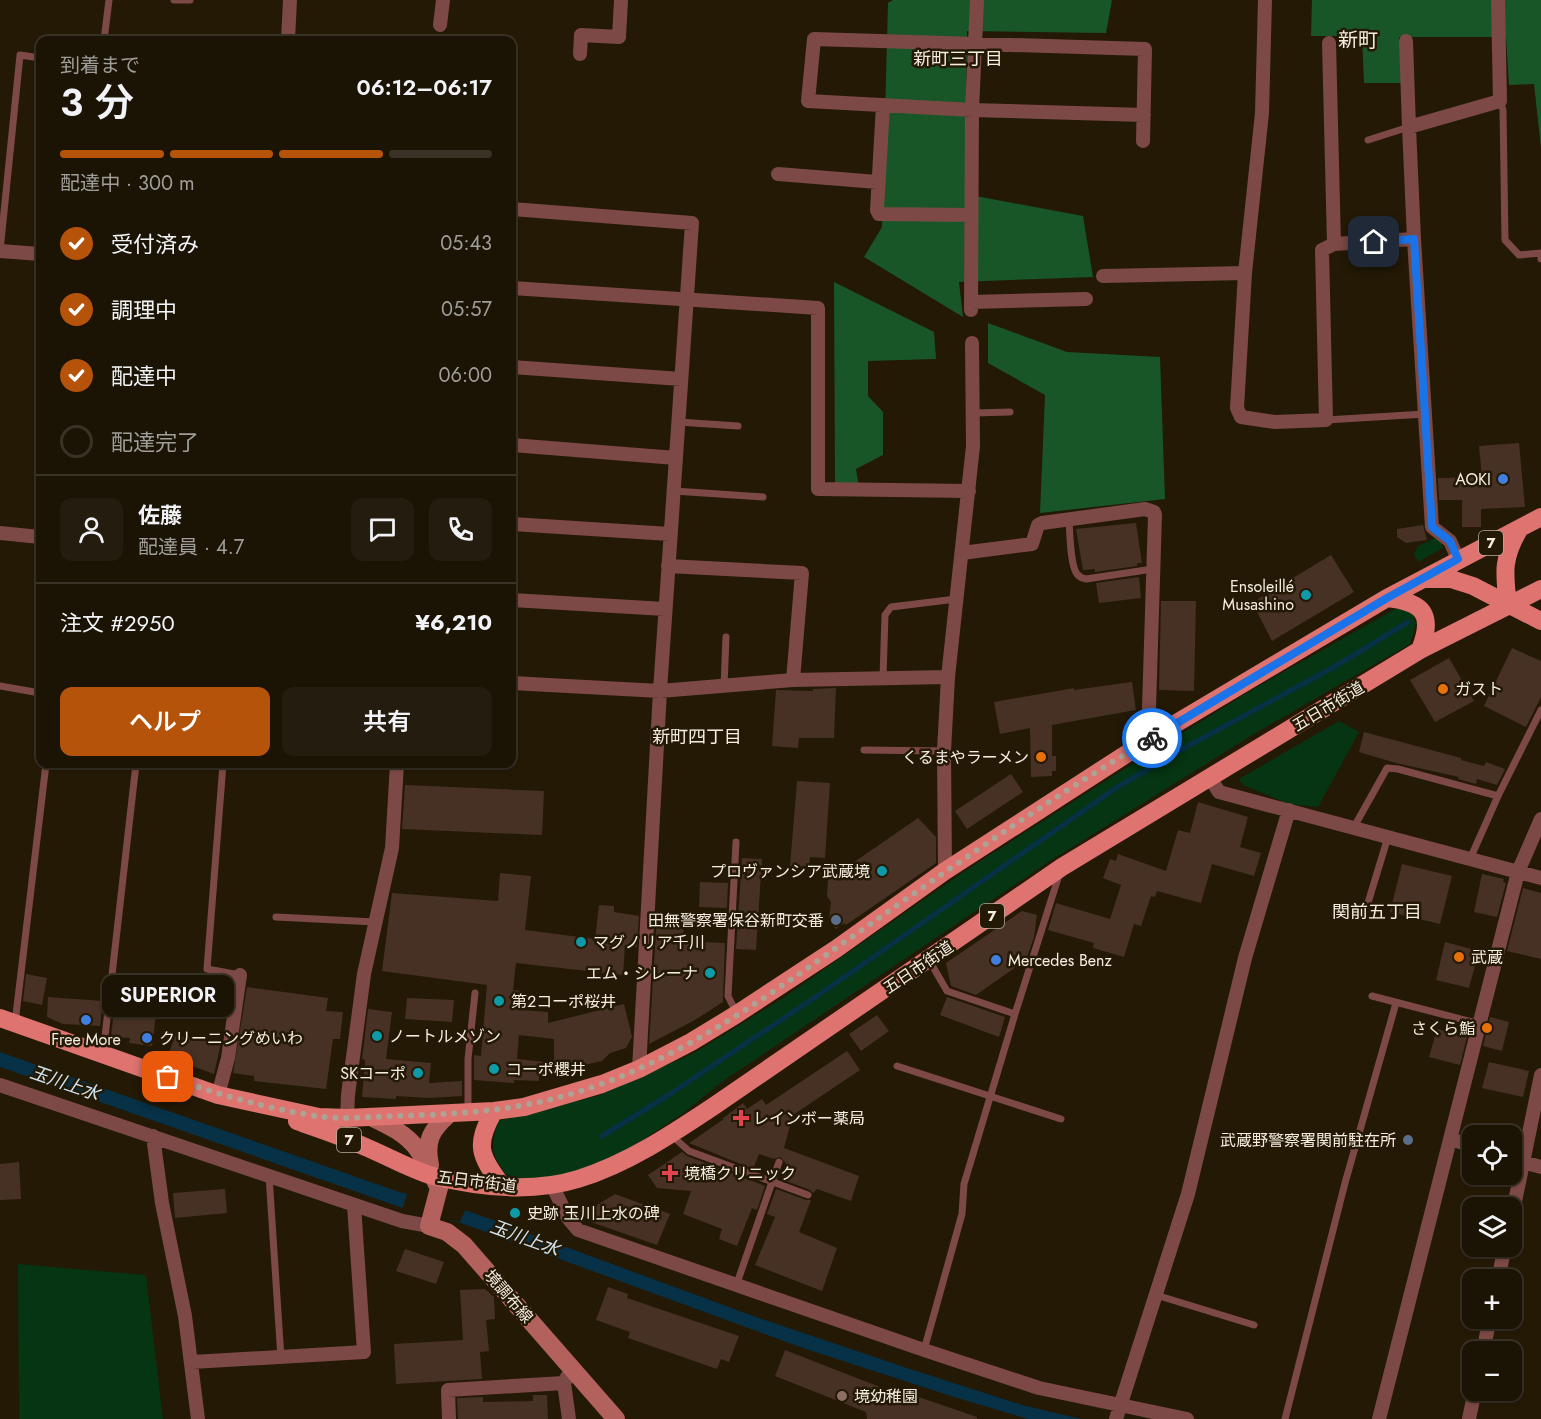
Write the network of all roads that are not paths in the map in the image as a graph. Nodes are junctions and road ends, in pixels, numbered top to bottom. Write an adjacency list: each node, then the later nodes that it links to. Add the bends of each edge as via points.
1 (109, 0): 11 (lane)
2 (174, 0): 3 (lane)
3 (190, 0)
4 (290, 0): 12 (street)
5 (443, 0): 10 (street)
6 (621, 0): 16 (street, via 619,37 581,35)
7 (977, 0): 15 (street)
8 (1265, 0): 34 (street, via 1262,113)
9 (1498, 0): 18 (street)
10 (440, 25)
11 (104, 36)
12 (288, 36)
13 (1406, 41): 22 (street)
14 (1329, 43): 30 (street)
15 (975, 44): 19 (street, via 814,39 808,101); 20 (street); 21 (street, via 1145,49)
16 (580, 54)
17 (36, 57): 31 (lane, via 20,55)
18 (1500, 101): 22 (street); 33 (lane, via 1505,240 1519,255 1540,253)
19 (883, 105): 20 (street); 26 (street)
20 (972, 110): 21 (street); 28 (street)
21 (1144, 115): 24 (street)
22 (1410, 127): 23 (lane); 29 (street)
23 (1368, 140)
24 (1143, 141)
25 (778, 174): 26 (street)
26 (877, 182): 28 (street, via 879,214)
27 (516, 209): 38 (street, via 692,223)
28 (971, 215): 37 (street, via 971,306)
29 (1414, 239): 30 (street); 44 (street)
30 (1334, 244): 45 (street, via 1322,250)
31 (0, 251): 32 (street)
32 (36, 254)
33 (1541, 259)
34 (1245, 273): 35 (street); 45 (street, via 1237,408 1241,417 1275,422)
35 (1103, 276)
36 (516, 288): 38 (street)
37 (1086, 299)
38 (687, 300): 41 (street); 51 (street, via 818,308 818,489)
39 (972, 343): 43 (street)
40 (516, 367): 41 (street)
41 (681, 379): 46 (street)
42 (1010, 412): 43 (lane)
43 (974, 413): 51 (street)
44 (1425, 414): 45 (lane); 61 (street, via 1432,527 1450,541)
45 (1326, 420)
46 (678, 422): 47 (lane); 49 (street)
47 (738, 426)
48 (516, 445): 49 (street)
49 (676, 458): 50 (street)
50 (674, 491): 52 (lane); 58 (street)
51 (969, 491): 60 (street)
52 (763, 497)
53 (1541, 517): 56 (main road, 五日市街道 / 7)
54 (1069, 520): 60 (street, via 1038,525 1032,544); 63 (lane, via 1074,563 1081,578); 63 (street, via 1150,510 1155,515)
55 (516, 524): 58 (street)
56 (1520, 528): 61 (main road, 五日市街道 / 7); 69 (main road, via 1509,546 1504,571)
57 (0, 533): 59 (street)
58 (670, 534): 62 (street)
59 (36, 537)
60 (962, 553): 67 (street)
61 (1458, 559): 64 (main road, 五日市街道 / 7)
62 (668, 566): 70 (street); 76 (street, via 802,573)
63 (1153, 569): 83 (street)
64 (1423, 579): 66 (main road, 五日市街道 / 7); 69 (main road, 7, via 1451,579 1473,586)
65 (1541, 589): 69 (main road, 五日市街道 / 7)
66 (1387, 598): 73 (main road, via 1405,600 1422,609 1427,628); 83 (main road, 五日市街道 / 7)
67 (956, 599): 74 (street); 75 (lane, via 891,607 887,611)
68 (516, 600): 70 (street)
69 (1508, 606): 71 (main road, 7); 73 (main road, 五日市街道 / 7)
70 (665, 609): 80 (street)
71 (1541, 621)
72 (726, 637): 79 (lane)
73 (1420, 650): 90 (main road, 五日市街道 / 7)
74 (948, 676): 75 (street); 85 (street)
75 (883, 678): 76 (street)
76 (793, 680): 79 (street)
77 (516, 683): 80 (street)
78 (0, 686): 81 (lane)
79 (724, 686): 80 (street)
80 (660, 691): 116 (street)
81 (36, 692)
82 (1541, 710): 91 (lane)
83 (1148, 740): 99 (main road, 五日市街道 / 7)
84 (864, 750): 85 (lane)
85 (944, 751): 99 (street)
86 (45, 768): 112 (lane)
87 (136, 768): 114 (lane)
88 (223, 768): 106 (lane, via 207,969)
89 (397, 768): 104 (street, via 392,848)
90 (1209, 776): 92 (street, via 1219,792); 98 (main road, 五日市街道 / 7)
91 (1498, 796): 94 (lane, via 1387,768); 97 (lane)
92 (1289, 810): 94 (street); 145 (street, via 1245,958 1188,1194)
93 (1541, 819): 100 (street)
94 (1354, 827): 95 (street)
95 (1388, 837): 97 (street); 102 (lane)
96 (736, 842): 110 (lane, via 728,996)
97 (1470, 859): 100 (street)
98 (1062, 867): 105 (main road, 五日市街道 / 7); 111 (lane)
99 (945, 871): 110 (main road, 五日市街道 / 7)
100 (1518, 872): 101 (street); 113 (street)
101 (1541, 878)
102 (1367, 906)
103 (276, 917): 104 (lane)
104 (375, 922): 126 (street, via 364,974)
105 (929, 960): 111 (lane, via 947,991); 128 (main road, 五日市街道 / 7)
106 (240, 975): 119 (street, via 228,1058)
107 (475, 993): 123 (lane, via 468,1059)
108 (1372, 996): 109 (lane)
109 (1396, 1002): 113 (lane); 158 (lane)
110 (738, 1014): 116 (main road, 五日市街道 / 7)
111 (1015, 1014): 120 (lane)
112 (7, 1021): 114 (main road, 五日市街道 / 7)
113 (1480, 1024): 130 (street)
114 (103, 1054): 119 (main road, 五日市街道 / 7)
115 (897, 1066): 120 (lane)
116 (639, 1069): 122 (main road, 五日市街道 / 7, via 565,1096)
117 (1541, 1075): 132 (street)
118 (0, 1086): 129 (street)
119 (218, 1095): 121 (main road, 五日市街道 / 7)
120 (990, 1096): 127 (lane); 147 (lane, via 964,1184 962,1214)
121 (266, 1107): 126 (main road, 五日市街道 / 7); 138 (main road, 五日市街道 / 7, via 359,1144)
122 (494, 1111): 123 (main road, 五日市街道 / 7); 140 (main road, via 485,1127 481,1152)
123 (468, 1113): 124 (main road, 五日市街道 / 7)
124 (448, 1115): 125 (main road, 五日市街道 / 7); 138 (main road, via 435,1126 428,1142 427,1154)
125 (371, 1117): 126 (main road, 五日市街道 / 7); 138 (main road, via 411,1141)
126 (348, 1118)
127 (1061, 1119)
128 (670, 1135): 137 (lane, via 689,1151); 139 (main road, 五日市街道 / 7, via 616,1164)
129 (153, 1136): 136 (street); 149 (street)
130 (1451, 1139): 131 (street); 159 (street)
131 (1462, 1142)
132 (1522, 1146)
133 (779, 1162): 137 (lane)
134 (1522, 1162): 135 (street)
135 (1541, 1167)
136 (269, 1176): 142 (street); 148 (lane)
137 (772, 1181): 141 (lane); 144 (lane)
138 (436, 1182): 140 (main road, 五日市街道 / 7); 143 (main road)
139 (552, 1185): 140 (main road, 五日市街道 / 7); 144 (street, via 567,1218 578,1230)
140 (502, 1186)
141 (808, 1195)
142 (354, 1205): 143 (street, via 402,1221); 148 (street, via 364,1352)
143 (430, 1223): 150 (main road, 境調布線, via 464,1245)
144 (736, 1286): 147 (street)
145 (1156, 1295): 146 (lane); 152 (street)
146 (1254, 1325)
147 (924, 1350): 152 (street)
148 (281, 1358): 149 (street)
149 (192, 1362): 153 (street)
150 (568, 1375): 154 (street, via 448,1390); 155 (street); 156 (main road, 境調布線)
151 (1473, 1401): 160 (street)
152 (1117, 1415): 157 (street)
153 (198, 1419)
154 (449, 1419)
155 (569, 1419)
156 (616, 1419)
157 (1187, 1419)
158 (1285, 1419)
159 (1379, 1419)
160 (1469, 1419)

